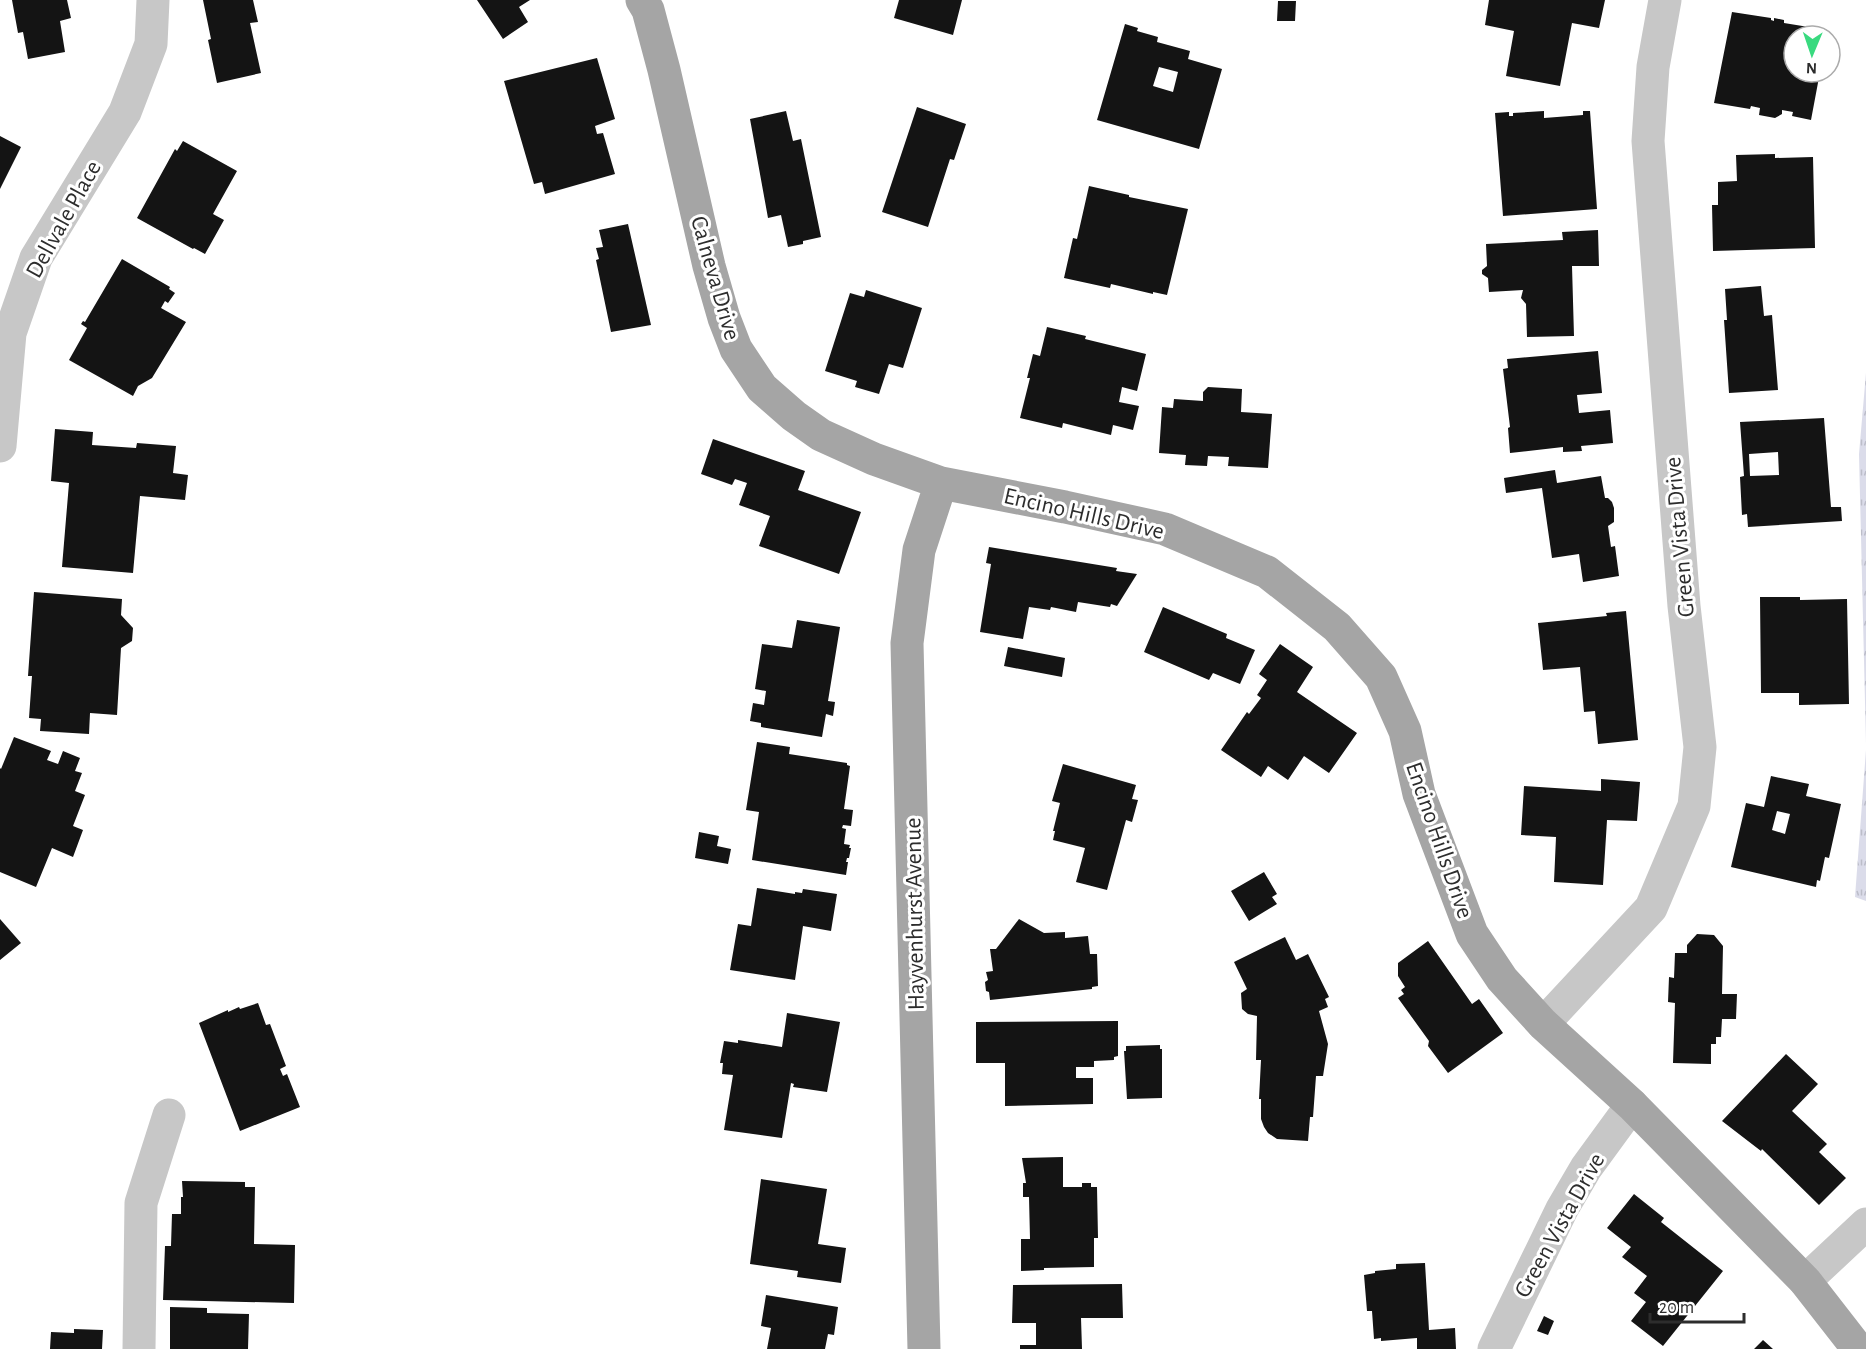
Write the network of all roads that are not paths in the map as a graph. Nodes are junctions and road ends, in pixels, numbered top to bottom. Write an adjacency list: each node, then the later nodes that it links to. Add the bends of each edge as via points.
1 (153, 0): 4 (street, Dellvale Place, via 151,44 124,112 36,258 10,333)
2 (642, 0): 5 (main road, Calneva Drive, via 664,70 709,266 736,349 762,388 822,435)
3 (1665, 0): 6 (street, Green Vista Drive, via 1653,67 1648,141 1684,606 1700,747 1694,806 1651,908)
4 (0, 446)
5 (941, 483): 6 (main road, Encino Hills Drive, via 1165,529 1267,572 1337,627 1381,677 1405,731 1419,794 1472,934 1502,979); 12 (main road, Hayvenhurst Avenue, via 919,550 908,643)
6 (1543, 1024): 7 (main road, Encino Hills Drive)
7 (1632, 1106): 10 (main road, Encino Hills Drive); 13 (street, Green Vista Drive, via 1586,1167 1562,1209)
8 (169, 1115): 11 (street, via 141,1203)
9 (1866, 1224): 10 (street)
10 (1805, 1281): 14 (main road, Encino Hills Drive)
11 (139, 1349)
12 (924, 1349)
13 (1494, 1349)
14 (1858, 1349)

